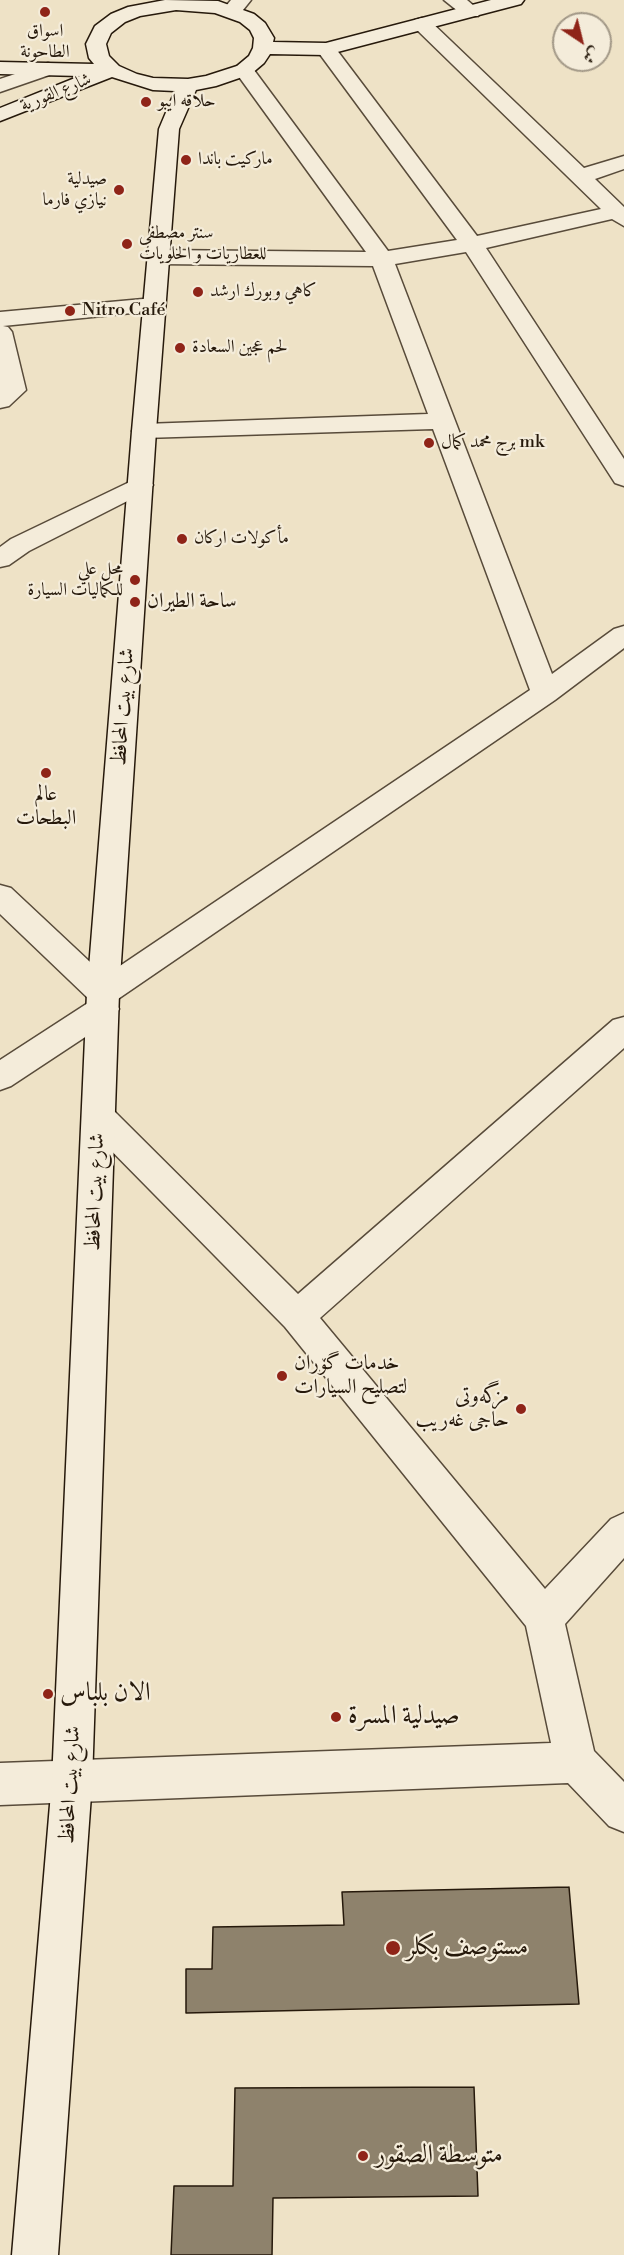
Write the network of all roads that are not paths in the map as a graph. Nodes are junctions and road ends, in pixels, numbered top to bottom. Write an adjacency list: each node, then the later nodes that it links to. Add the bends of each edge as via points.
1 (454, 0): 5 (street)
2 (514, 0): 5 (street)
3 (227, 5): 4 (street); 7 (street, via 258,27 264,38)
4 (122, 9): 11 (street, via 102,30 96,44 99,58)
5 (471, 12): 6 (street)
6 (422, 24): 8 (street); 19 (street)
7 (263, 48): 8 (street); 12 (street)
8 (326, 49): 21 (street)
9 (0, 68): 10 (street)
10 (48, 69): 11 (street); 15 (street)
11 (112, 70): 13 (street); 16 (street, شارع القورية)
12 (244, 70): 14 (street); 23 (street)
13 (153, 84): 14 (street); 17 (street)
14 (188, 85): 17 (street)
15 (0, 86)
16 (0, 115)
17 (169, 129): 22 (street, شارع بيت المحافظ)
18 (624, 162): 19 (street)
19 (579, 177): 20 (street)
20 (620, 215): 21 (street)
21 (472, 244): 23 (street); 30 (street)
22 (158, 257): 23 (street); 24 (street, شارع بيت المحافظ)
23 (382, 259): 28 (street)
24 (154, 305): 25 (street); 29 (street, شارع بيت المحافظ)
25 (0, 319)
26 (0, 332): 27 (street, via 14,390)
27 (0, 401)
28 (442, 421): 29 (street); 34 (street)
29 (144, 431): 31 (street, شارع بيت المحافظ)
30 (624, 478)
31 (140, 485): 32 (street, via 20,545); 36 (street, شارع بيت المحافظ)
32 (0, 559)
33 (624, 635): 34 (street)
34 (545, 693): 36 (street)
35 (0, 896): 36 (street)
36 (103, 1001): 38 (street); 39 (street, شارع بيت المحافظ)
37 (624, 1029): 40 (street)
38 (0, 1077)
39 (99, 1117): 40 (street); 44 (street, شارع بيت المحافظ)
40 (297, 1316): 42 (street)
41 (624, 1531): 42 (street)
42 (544, 1618): 43 (street)
43 (576, 1762): 44 (street); 46 (street)
44 (72, 1781): 45 (street); 47 (street, شارع بيت المحافظ)
45 (0, 1784)
46 (624, 1811)
47 (35, 2255)

